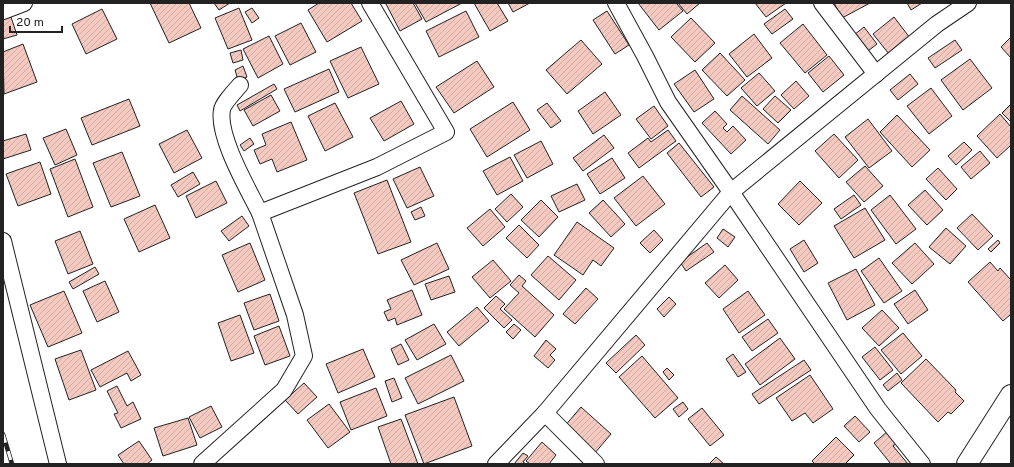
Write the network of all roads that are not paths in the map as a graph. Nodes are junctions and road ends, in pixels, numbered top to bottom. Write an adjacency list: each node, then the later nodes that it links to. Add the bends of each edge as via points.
1 (24, 3): 6 (street)
2 (370, 3): 10 (street, via 446,132 377,166)
3 (616, 3): 9 (street, via 668,102)
4 (822, 3): 7 (street)
5 (968, 3): 7 (street, via 937,24)
6 (3, 11)
7 (876, 74): 9 (street)
8 (240, 85): 10 (street, via 222,109 222,128)
9 (731, 192): 13 (street); 18 (street, via 878,409)
10 (260, 213): 15 (street, via 295,315 304,356 284,390)
11 (3, 241): 14 (street)
12 (1011, 395): 19 (street)
13 (545, 413): 16 (street); 17 (street)
14 (58, 464)
15 (202, 464)
16 (496, 464)
17 (596, 464)
18 (922, 464)
19 (967, 464)

